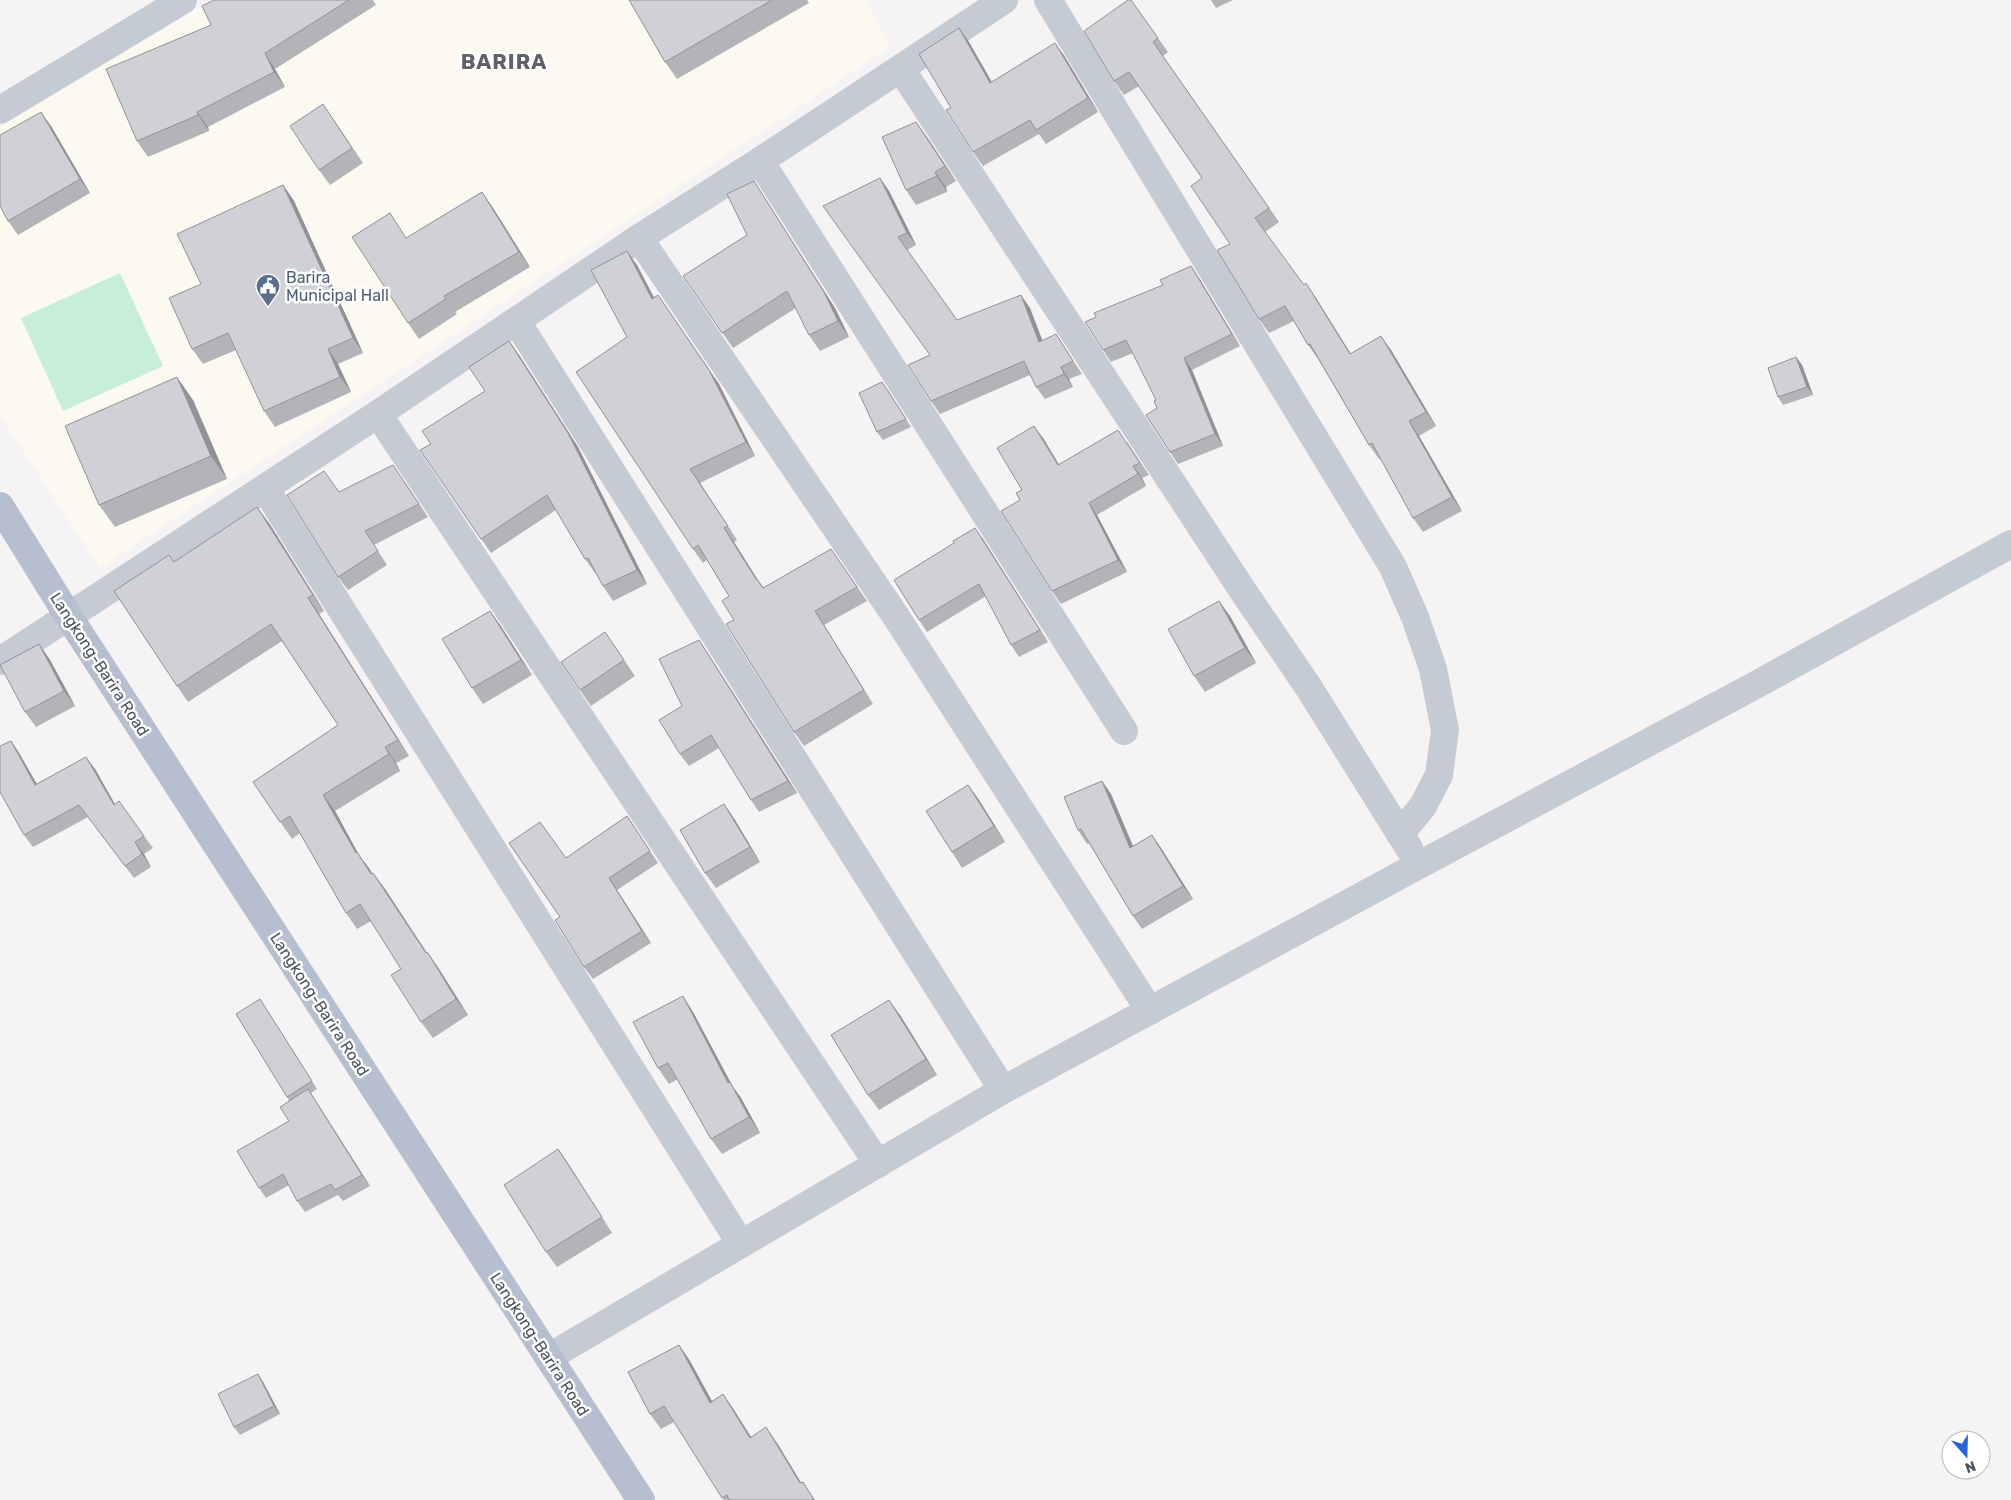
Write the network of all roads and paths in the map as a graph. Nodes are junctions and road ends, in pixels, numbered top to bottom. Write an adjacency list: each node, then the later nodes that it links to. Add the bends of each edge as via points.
1 (183, 0): 5 (street)
2 (1004, 0): 4 (street)
3 (1048, 0): 16 (street, via 1393,566 1415,617 1433,669 1445,730 1439,775 1423,806)
4 (900, 68): 6 (street); 16 (street, via 1309,688)
5 (0, 110)
6 (760, 161): 7 (street); 15 (street)
7 (639, 238): 8 (street); 18 (street, via 900,623)
8 (517, 322): 9 (street); 19 (street)
9 (378, 414): 10 (street); 20 (street)
10 (265, 488): 13 (street); 21 (street)
11 (0, 506): 13 (main road, Langkong-Barira Road)
12 (2011, 544): 17 (street)
13 (69, 617): 14 (street); 22 (main road, Langkong-Barira Road)
14 (0, 661)
15 (1124, 731)
16 (1400, 834): 17 (street)
17 (1419, 865): 18 (street)
18 (1150, 1011): 19 (street)
19 (1004, 1090): 20 (street)
20 (878, 1164): 21 (street)
21 (741, 1244): 22 (street)
22 (549, 1357): 23 (main road, Langkong-Barira Road)
23 (641, 1500)

